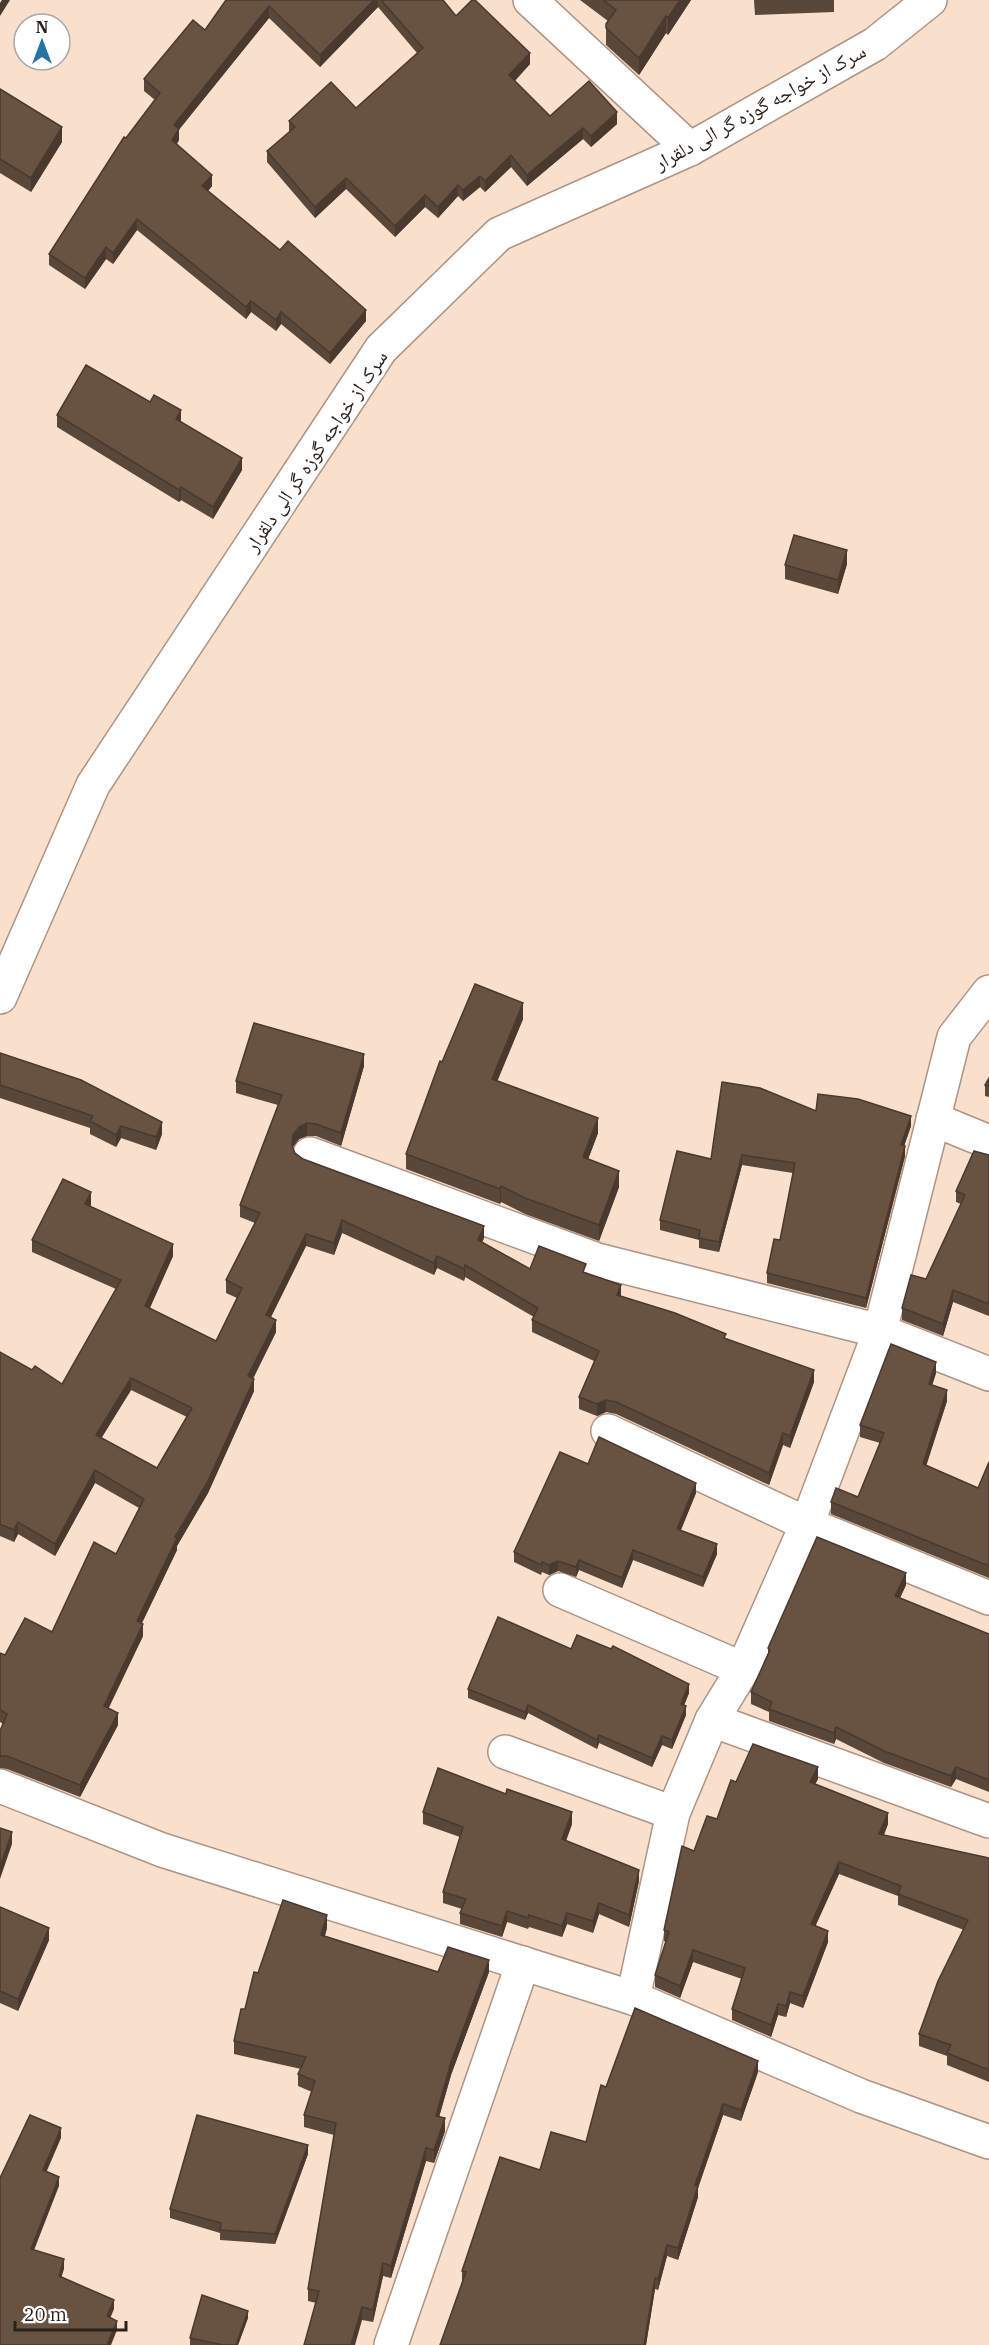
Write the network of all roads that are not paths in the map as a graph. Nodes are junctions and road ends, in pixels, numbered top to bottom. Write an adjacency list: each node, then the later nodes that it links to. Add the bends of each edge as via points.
1 (530, 0): 3 (street)
2 (930, 0): 3 (street, سرک از خواجه گوزه گر الی دلقرار, via 875,44)
3 (690, 149): 5 (street, سرک از خواجه گوزه گر الی دلقرار, via 499,234 381,349 93,785)
4 (989, 992): 6 (street, via 954,1037)
5 (0, 997)
6 (933, 1119): 7 (street); 9 (street)
7 (989, 1142)
8 (310, 1154): 9 (street, via 597,1260)
9 (880, 1331): 10 (street); 12 (street)
10 (989, 1374)
11 (608, 1431): 12 (street)
12 (807, 1524): 14 (street); 15 (street)
13 (560, 1590): 15 (street)
14 (989, 1598)
15 (743, 1669): 16 (street)
16 (712, 1720): 19 (street); 20 (street)
17 (506, 1752): 19 (street)
18 (0, 1786): 21 (street, via 162,1850)
19 (673, 1813): 22 (street)
20 (989, 1821)
21 (523, 1963): 22 (street); 24 (street)
22 (633, 1998): 23 (street, via 861,2096)
23 (989, 2142)
24 (391, 2345)

